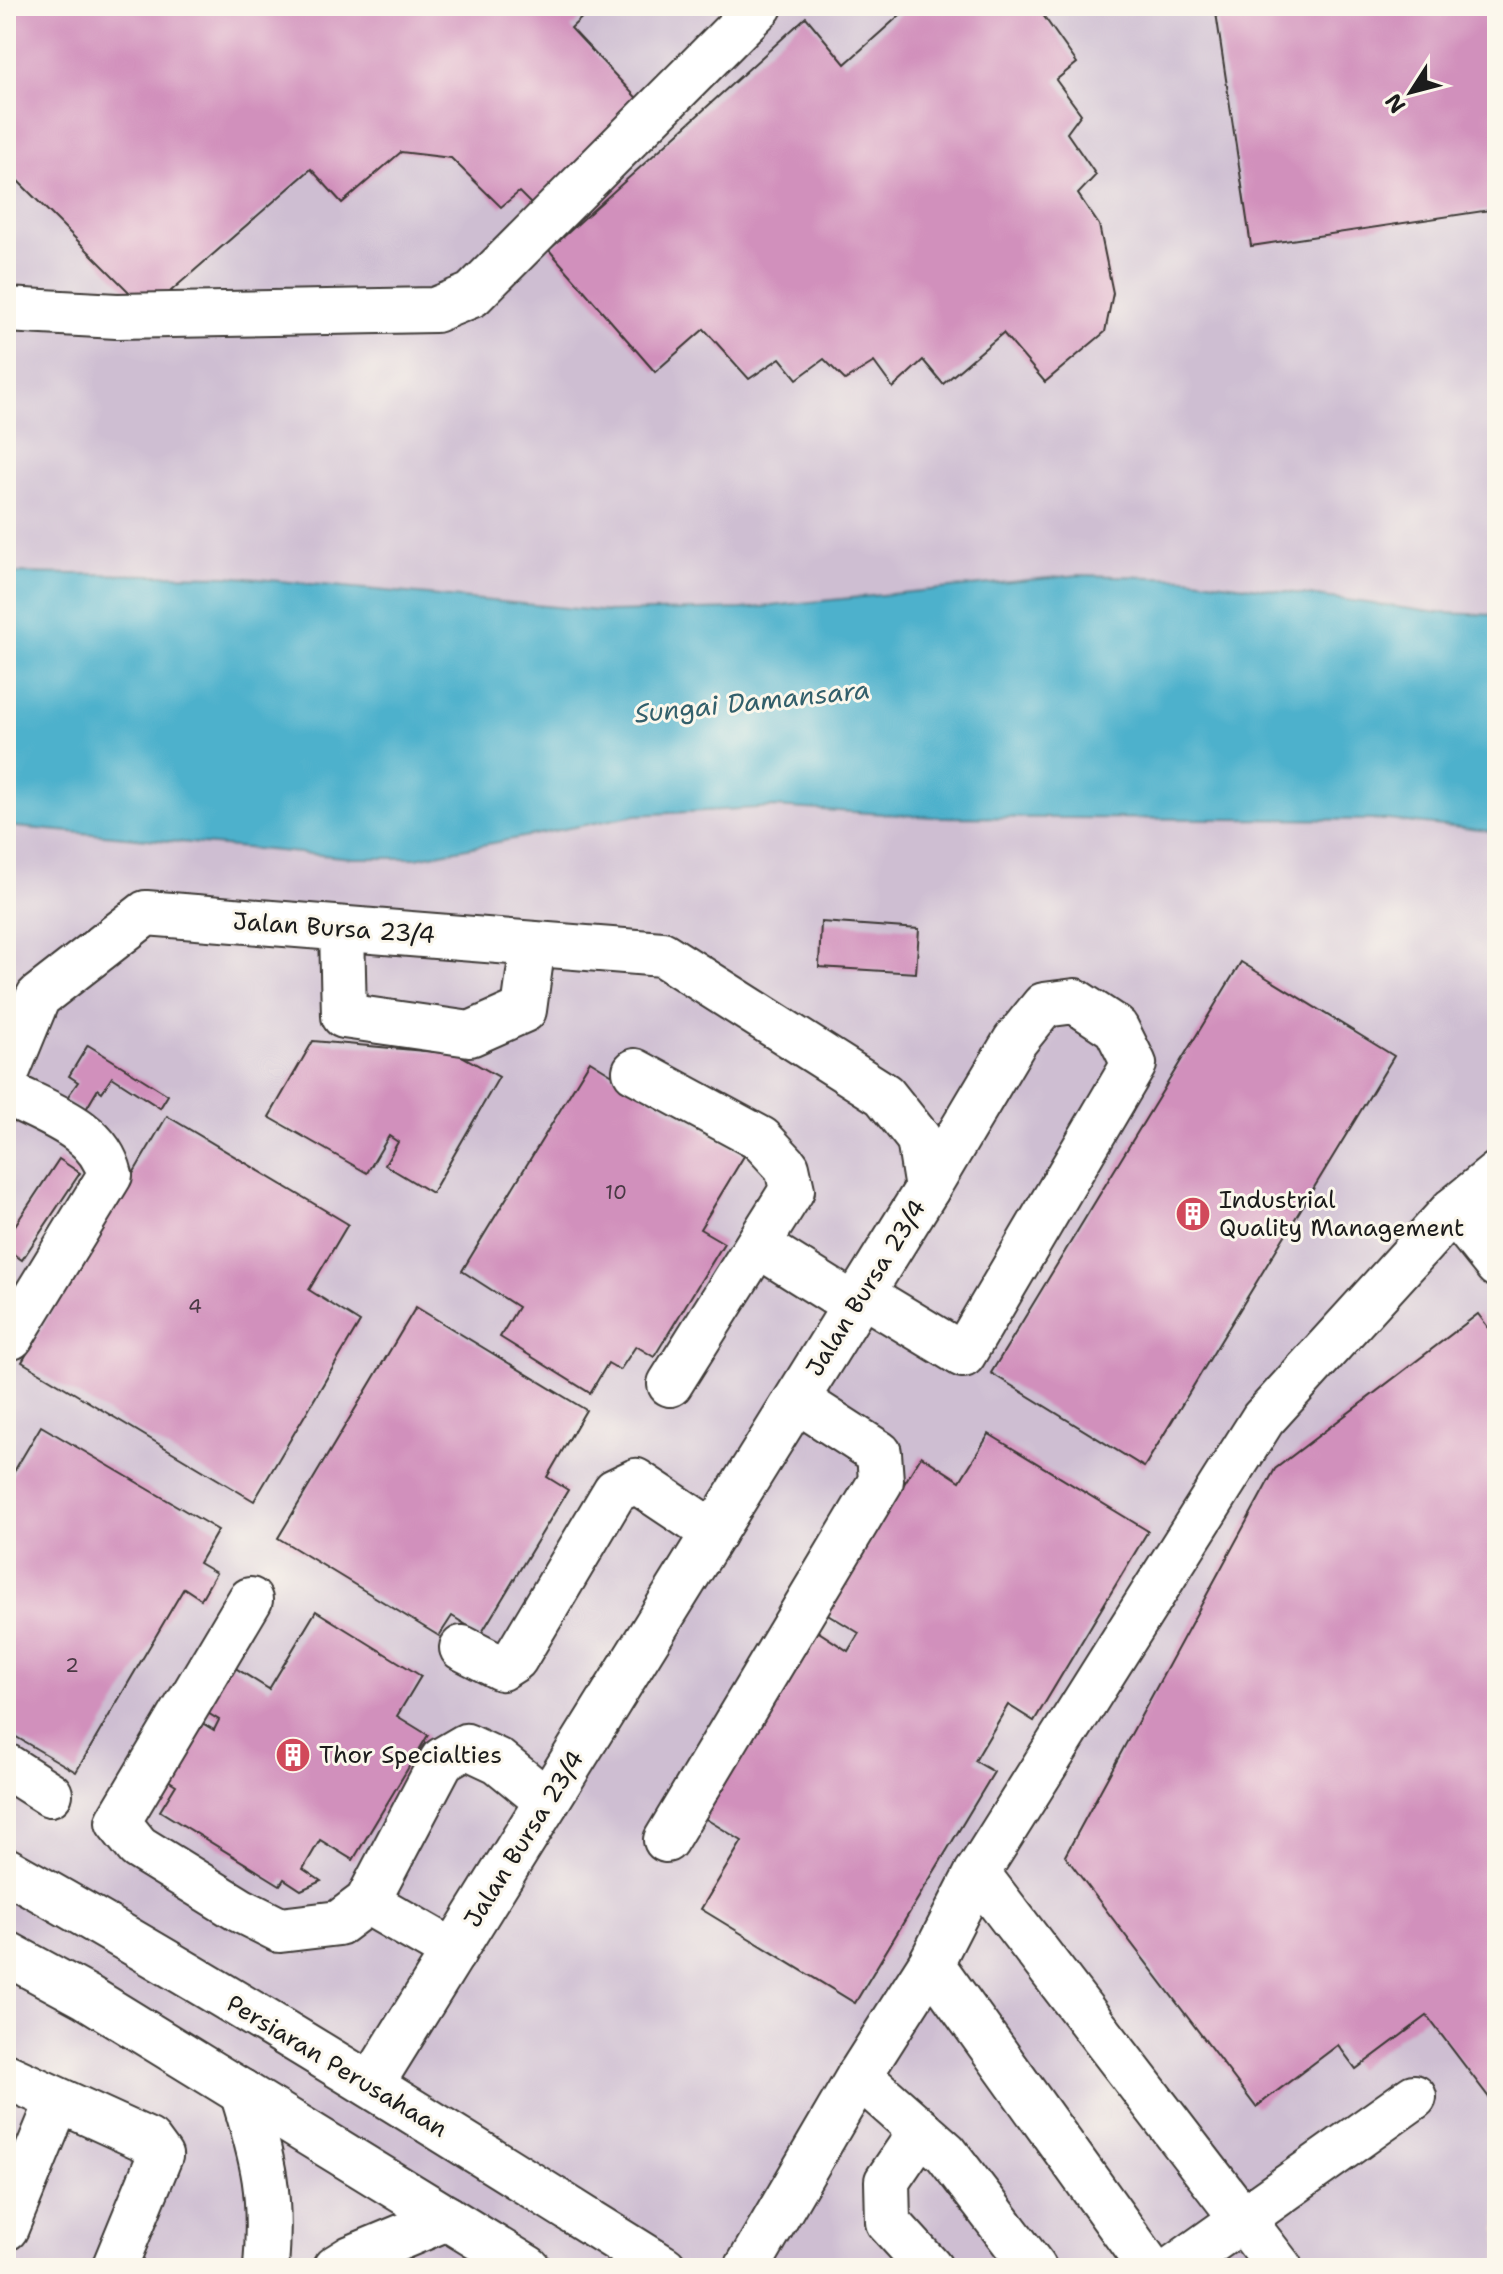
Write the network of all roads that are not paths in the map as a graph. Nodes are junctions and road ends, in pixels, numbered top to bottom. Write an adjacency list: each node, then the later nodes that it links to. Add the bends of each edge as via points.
1 (760, 6): 2 (street, via 472,295 435,310 117,316)
2 (6, 310)
3 (342, 929): 4 (street, Jalan Bursa 23/4); 4 (street, via 344,1016 470,1034 524,1010); 6 (street, Jalan Bursa 23/4, via 146,913 38,997)
4 (533, 944): 9 (street, Jalan Bursa 23/4, via 662,954 884,1095 919,1139)
5 (635, 1071): 11 (street, via 761,1139 787,1167 792,1190)
6 (6, 1075)
7 (6, 1092): 14 (street, via 88,1136 106,1157 110,1175)
8 (1497, 1174): 10 (street)
9 (927, 1189): 13 (street, Jalan Bursa 23/4); 13 (street, via 1015,1041 1044,1005 1075,1001 1116,1028 1134,1064 963,1355)
10 (1453, 1210): 12 (street); 25 (street, via 1263,1419)
11 (758, 1245): 13 (street); 15 (street)
12 (1497, 1265)
13 (859, 1300): 16 (street, Jalan Bursa 23/4)
14 (11, 1337)
15 (670, 1384)
16 (797, 1400): 17 (street, Jalan Bursa 23/4); 23 (street, via 879,1453 881,1481)
17 (714, 1533): 19 (street, via 636,1481 615,1491 515,1659 501,1668); 22 (street, Jalan Bursa 23/4)
18 (250, 1600): 26 (street, via 118,1822 138,1847 280,1930 339,1923)
19 (462, 1648)
20 (6, 1766): 21 (street)
21 (50, 1794)
22 (547, 1801): 26 (street, via 498,1761 466,1746 442,1760); 27 (street, Jalan Bursa 23/4)
23 (666, 1840)
24 (6, 1870): 32 (street, Persiaran Perusahaan)
25 (977, 1873): 29 (street); 38 (street)
26 (367, 1902): 27 (street)
27 (454, 1952): 32 (street, Jalan Bursa 23/4)
28 (6, 1953): 33 (street)
29 (931, 1963): 31 (street); 48 (street)
30 (6, 2076): 35 (street)
31 (859, 2076): 36 (street); 45 (street)
32 (371, 2085): 44 (street, Persiaran Perusahaan)
33 (242, 2092): 37 (street); 41 (street, via 265,2165 270,2214)
34 (1414, 2097): 38 (street)
35 (58, 2101): 39 (street); 40 (street, via 149,2141 160,2156)
36 (921, 2131): 46 (street, via 887,2181 888,2222); 47 (street, via 946,2153)
37 (447, 2218): 42 (street); 43 (street)
38 (1242, 2219): 49 (street); 50 (street)
39 (6, 2228)
40 (114, 2268)
41 (266, 2268)
42 (335, 2268)
43 (528, 2268)
44 (664, 2268)
45 (747, 2268)
46 (930, 2268)
47 (1034, 2268)
48 (1150, 2268)
49 (1174, 2268)
50 (1280, 2268)

